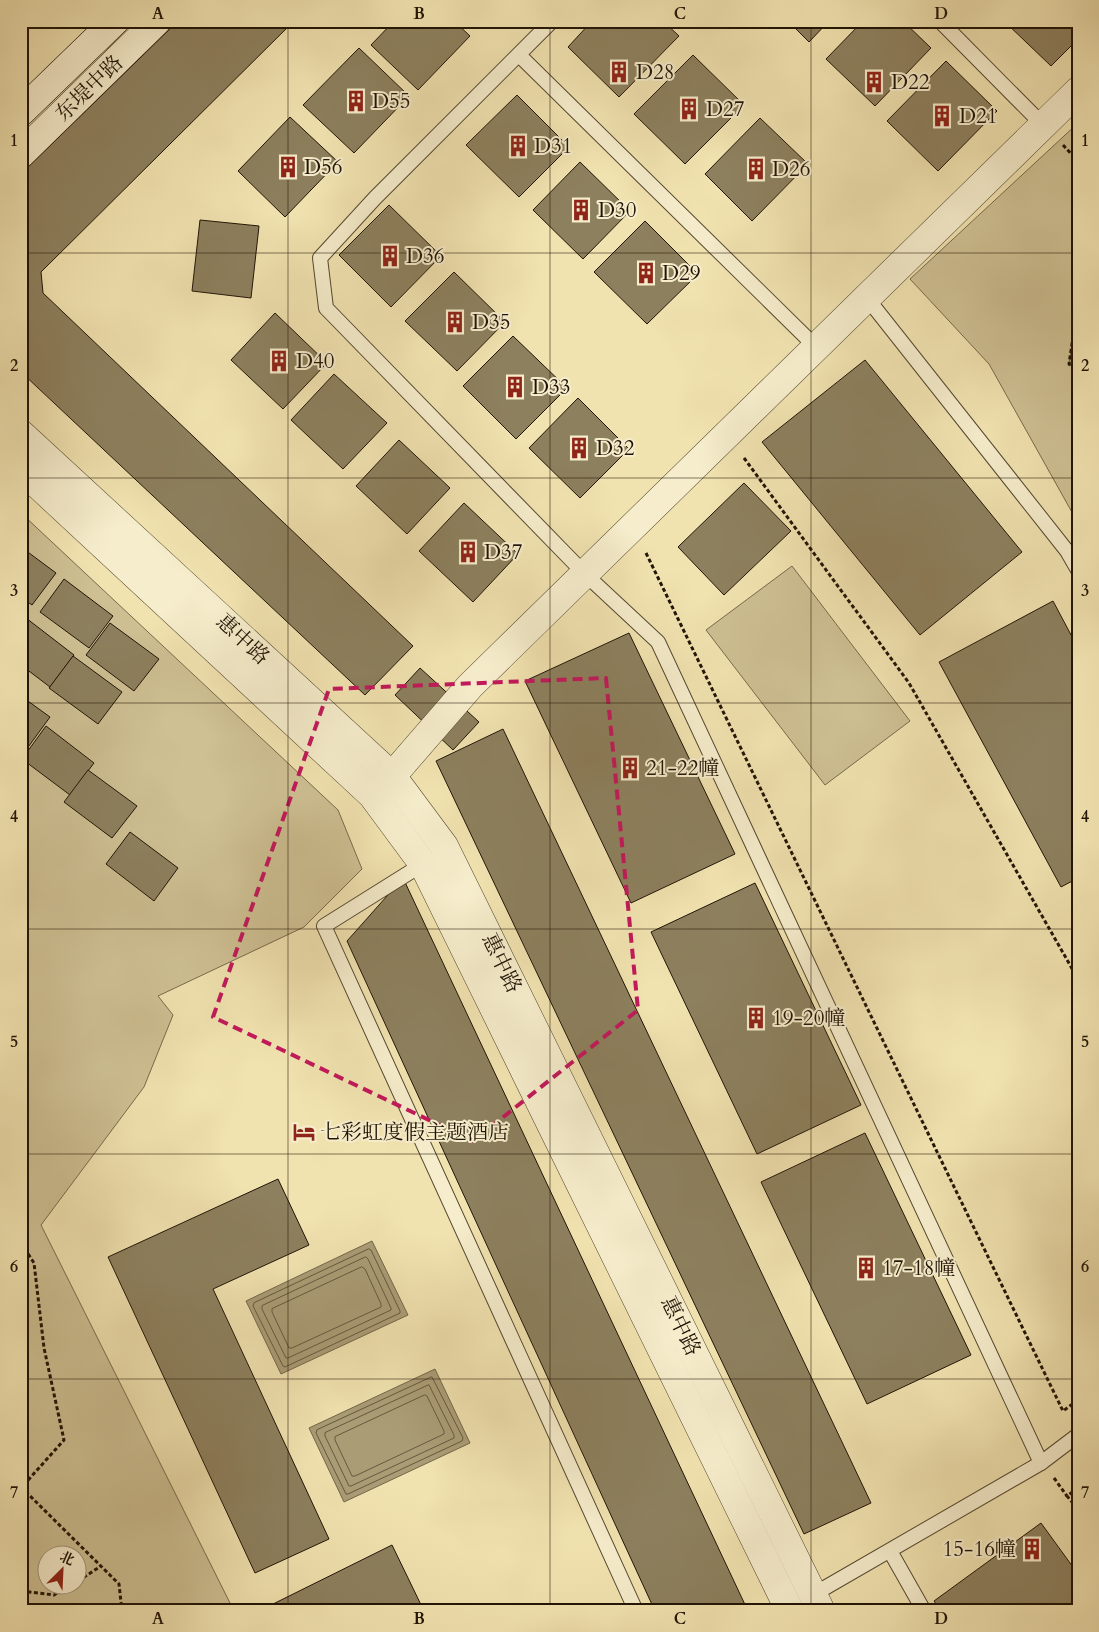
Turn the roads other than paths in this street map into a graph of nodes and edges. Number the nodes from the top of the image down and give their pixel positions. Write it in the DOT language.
graph roads {
  1 [pos="114,21"];
  2 [pos="157,21"];
  3 [pos="552,21"];
  4 [pos="940,21"];
  5 [pos="519,55"];
  6 [pos="1078,91"];
  7 [pos="21,112"];
  8 [pos="1043,125"];
  9 [pos="21,154"];
  10 [pos="867,298"];
  11 [pos="816,347"];
  12 [pos="21,434"];
  13 [pos="21,469"];
  14 [pos="1078,570"];
  15 [pos="585,574"];
  16 [pos="392,776"];
  17 [pos="372,795"];
  18 [pos="423,864"];
  19 [pos="1078,1435"];
  20 [pos="1042,1463"];
  21 [pos="890,1551"];
  22 [pos="817,1602"];
  23 [pos="790,1609"];
  24 [pos="636,1611"];
  25 [pos="924,1611"];
  1 -- 7 [label="street, 东堤中路"];
  2 -- 9 [label="street, 东堤中路"];
  3 -- 5 [label="lane"];
  4 -- 8 [label="lane"];
  5 -- 11 [label="lane"];
  5 -- 15 [label="lane"];
  6 -- 8 [label="street"];
  8 -- 10 [label="street"];
  10 -- 11 [label="street"];
  10 -- 14 [label="lane"];
  11 -- 15 [label="street"];
  12 -- 16 [label="street, 惠中路"];
  13 -- 17 [label="street, 惠中路"];
  15 -- 16 [label="street"];
  15 -- 20 [label="lane"];
  16 -- 17 [label="street"];
  16 -- 22 [label="street, 惠中路"];
  17 -- 18 [label="street, 惠中路"];
  18 -- 23 [label="street, 惠中路"];
  18 -- 24 [label="lane"];
  19 -- 20 [label="lane"];
  20 -- 21 [label="lane"];
  21 -- 22 [label="lane"];
  21 -- 25 [label="lane"];
  22 -- 23 [label="lane"];
}
